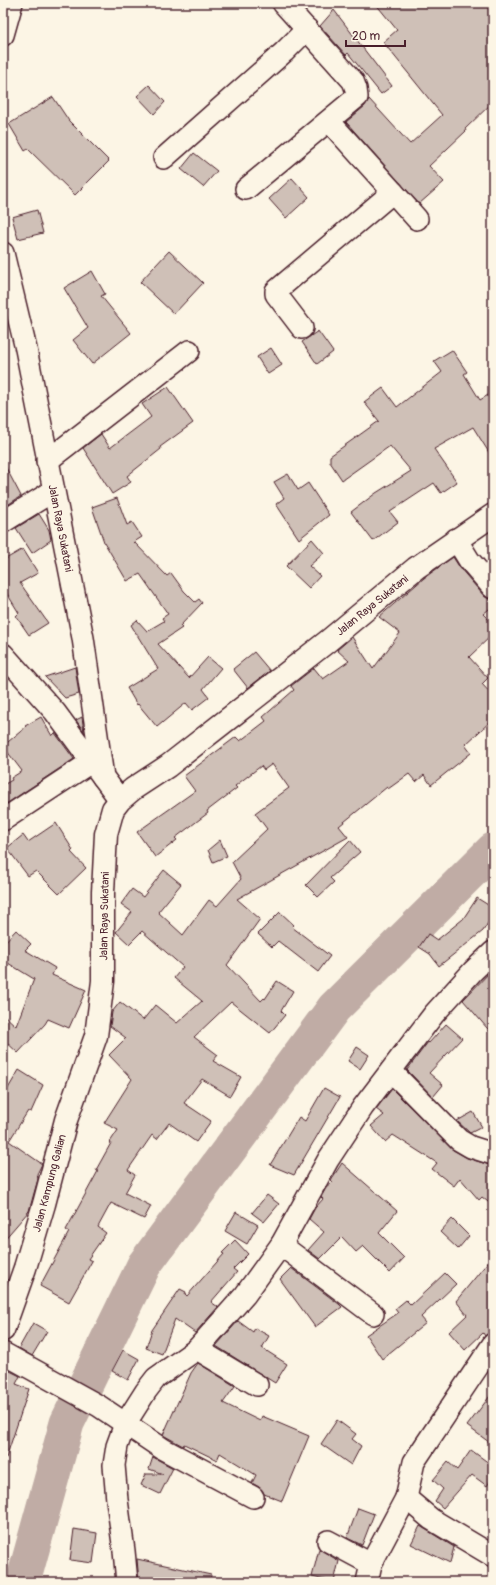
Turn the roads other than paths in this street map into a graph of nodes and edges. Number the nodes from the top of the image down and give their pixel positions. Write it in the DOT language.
graph roads {
  1 [pos="12,3"];
  2 [pos="283,3"];
  3 [pos="306,29"];
  4 [pos="3,35"];
  5 [pos="329,121"];
  6 [pos="164,158"];
  7 [pos="246,189"];
  8 [pos="393,192"];
  9 [pos="417,219"];
  10 [pos="3,253"];
  11 [pos="302,328"];
  12 [pos="189,351"];
  13 [pos="48,461"];
  14 [pos="53,491"];
  15 [pos="493,515"];
  16 [pos="3,522"];
  17 [pos="456,539"];
  18 [pos="493,588"];
  19 [pos="3,654"];
  20 [pos="97,770"];
  21 [pos="120,800"];
  22 [pos="3,820"];
  23 [pos="493,952"];
  24 [pos="96,1036"];
  25 [pos="391,1071"];
  26 [pos="493,1154"];
  27 [pos="281,1245"];
  28 [pos="8,1297"];
  29 [pos="373,1314"];
  30 [pos="3,1330"];
  31 [pos="493,1344"];
  32 [pos="197,1349"];
  33 [pos="3,1353"];
  34 [pos="257,1385"];
  35 [pos="125,1424"];
  36 [pos="252,1497"];
  37 [pos="406,1498"];
  38 [pos="328,1541"];
  39 [pos="493,1556"];
  40 [pos="369,1573"];
  41 [pos="127,1582"];
  1 -- 4 [label="street"];
  2 -- 3 [label="street"];
  3 -- 5 [label="street"];
  3 -- 6 [label="street"];
  5 -- 7 [label="street"];
  5 -- 8 [label="street"];
  8 -- 9 [label="street"];
  8 -- 11 [label="street"];
  10 -- 13 [label="street, Jalan Raya Sukatani"];
  12 -- 13 [label="street"];
  13 -- 14 [label="street, Jalan Raya Sukatani"];
  14 -- 16 [label="street"];
  14 -- 20 [label="street, Jalan Raya Sukatani"];
  15 -- 17 [label="main road, Jalan Raya Sukatani"];
  17 -- 18 [label="street"];
  17 -- 21 [label="main road, Jalan Raya Sukatani"];
  19 -- 20 [label="street"];
  20 -- 21 [label="street, Jalan Raya Sukatani"];
  20 -- 22 [label="street"];
  21 -- 24 [label="main road, Jalan Raya Sukatani"];
  23 -- 25 [label="street"];
  24 -- 28 [label="main road, Jalan Kampung Galian"];
  25 -- 26 [label="street"];
  25 -- 27 [label="street"];
  27 -- 29 [label="street"];
  27 -- 32 [label="street"];
  28 -- 30 [label="main road, Jalan Kampung Galian"];
  31 -- 37 [label="street"];
  32 -- 34 [label="street"];
  32 -- 35 [label="street"];
  33 -- 35 [label="street"];
  35 -- 36 [label="street"];
  35 -- 41 [label="street"];
  37 -- 39 [label="street"];
  37 -- 40 [label="street"];
  38 -- 40 [label="street"];
}
